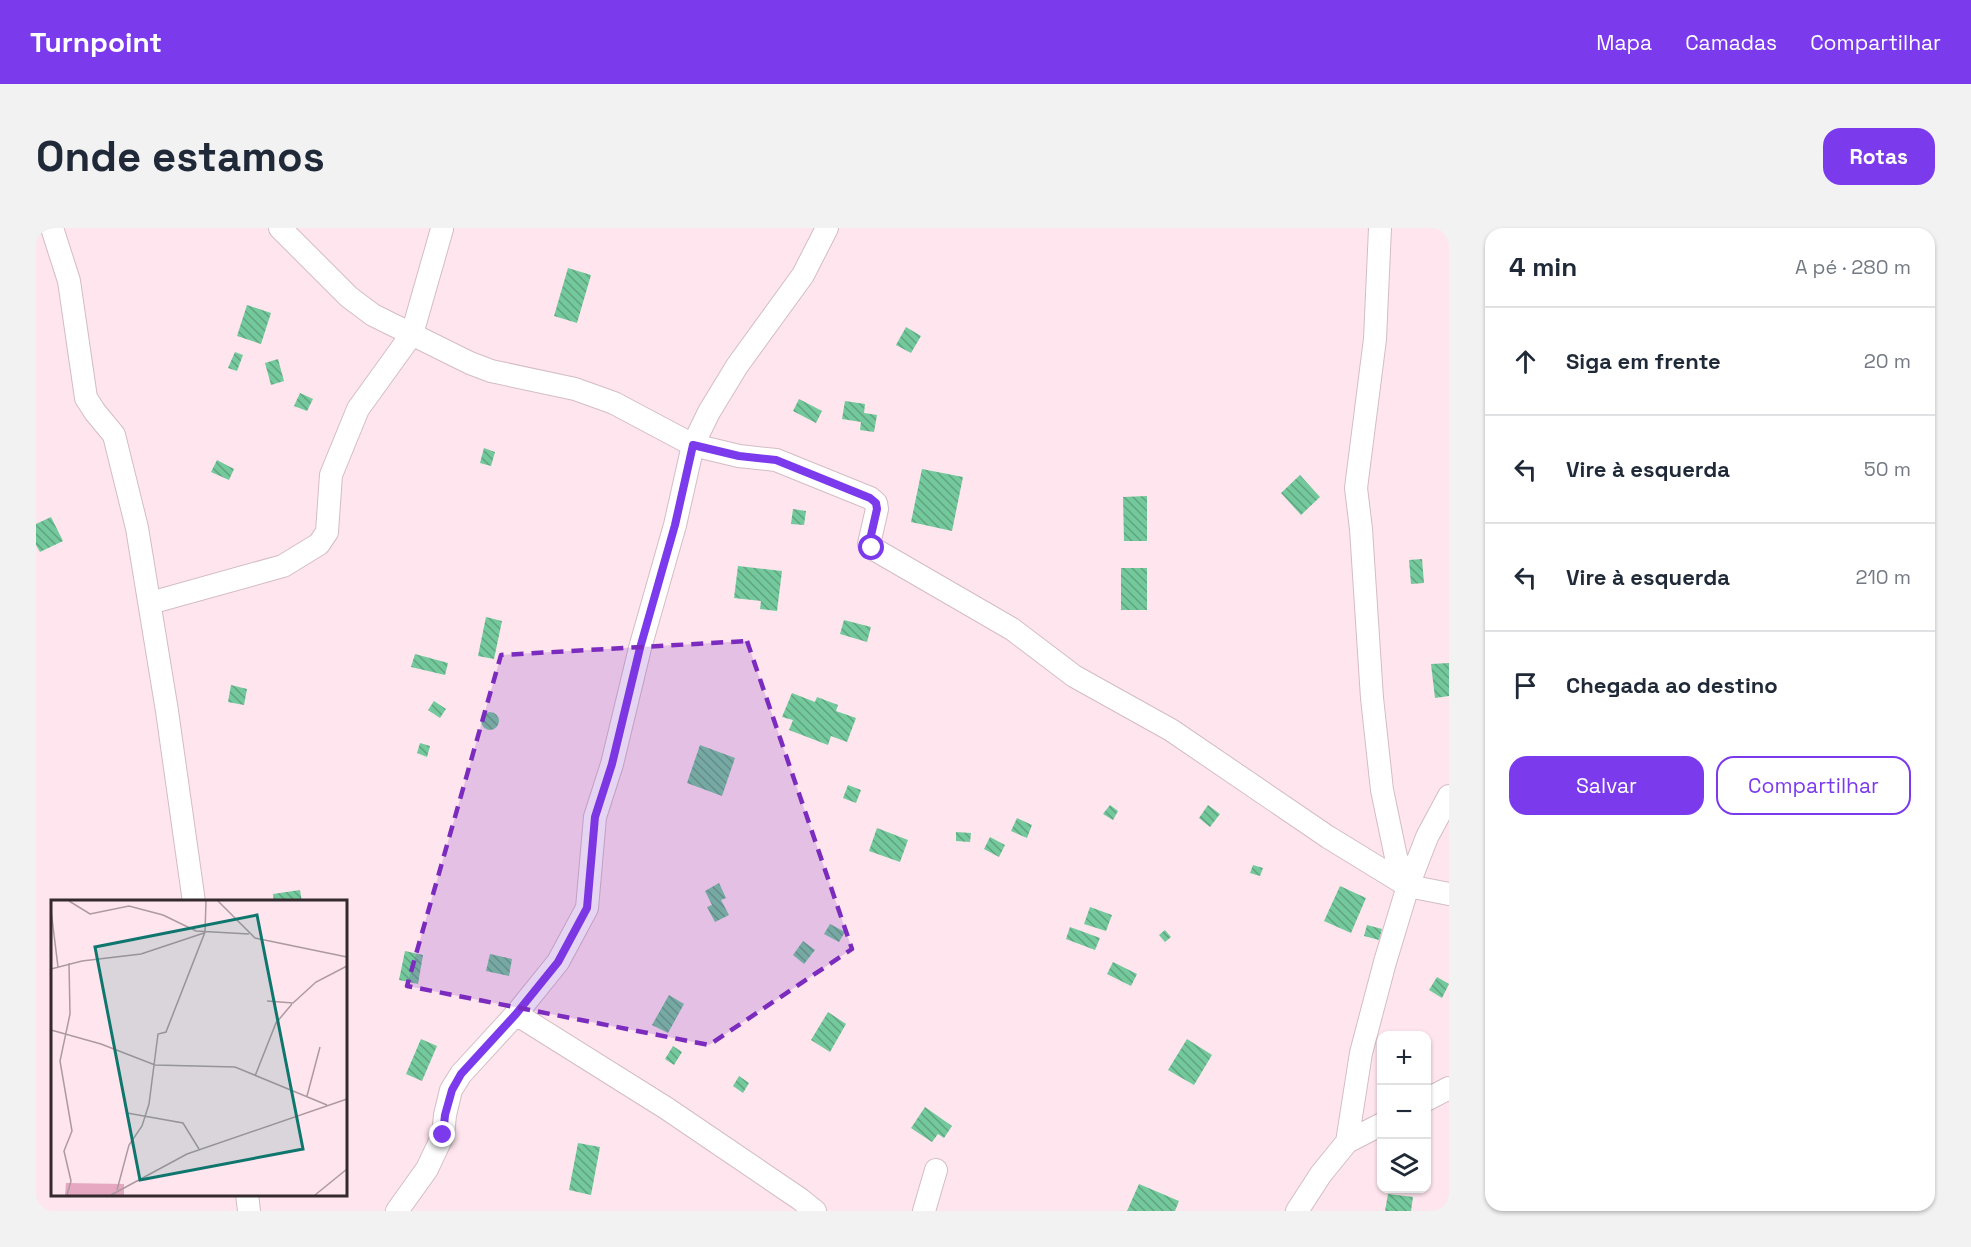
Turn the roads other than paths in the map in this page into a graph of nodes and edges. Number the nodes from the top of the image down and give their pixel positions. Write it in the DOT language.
graph roads {
  1 [pos="52,228"];
  2 [pos="280,228"];
  3 [pos="827,228"];
  4 [pos="1380,228"];
  5 [pos="442,229"];
  6 [pos="412,334"];
  7 [pos="693,445"];
  8 [pos="150,603"];
  9 [pos="1449,796"];
  10 [pos="1408,886"];
  11 [pos="1449,894"];
  12 [pos="194,900"];
  13 [pos="516,1014"];
  14 [pos="1449,1088"];
  15 [pos="1431,1097"];
  16 [pos="1377,1127"];
  17 [pos="1347,1142"];
  18 [pos="936,1170"];
  19 [pos="246,1196"];
  20 [pos="249,1211"];
  21 [pos="397,1211"];
  22 [pos="815,1211"];
  23 [pos="924,1211"];
  24 [pos="1297,1211"];
  1 -- 8 [label="street"];
  2 -- 6 [label="street"];
  3 -- 7 [label="street"];
  4 -- 10 [label="street"];
  5 -- 6 [label="street"];
  6 -- 7 [label="street"];
  6 -- 8 [label="street"];
  7 -- 10 [label="street"];
  7 -- 13 [label="street"];
  8 -- 12 [label="street"];
  9 -- 10 [label="street"];
  10 -- 11 [label="street"];
  10 -- 17 [label="street"];
  13 -- 21 [label="street"];
  13 -- 22 [label="street"];
  14 -- 15 [label="street"];
  16 -- 17 [label="street"];
  17 -- 24 [label="street"];
  18 -- 23 [label="street"];
  19 -- 20 [label="street"];
}
